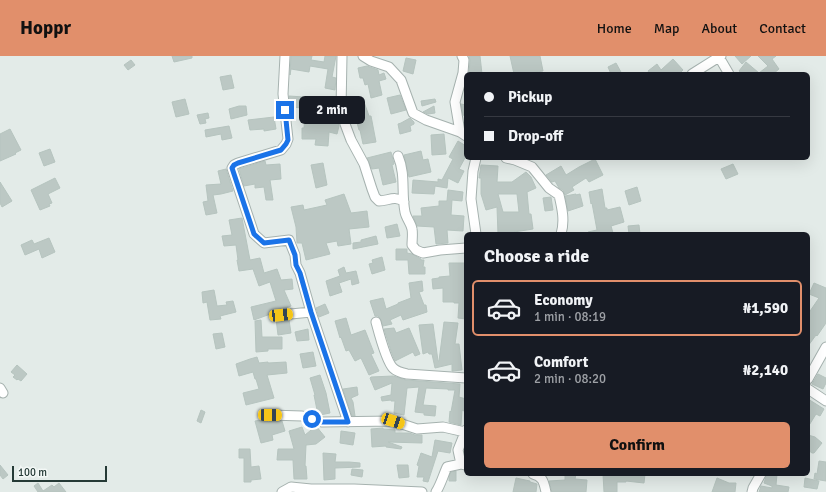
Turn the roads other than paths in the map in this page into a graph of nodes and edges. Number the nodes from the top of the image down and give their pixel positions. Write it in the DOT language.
graph roads {
  1 [pos="285,56"];
  2 [pos="342,56"];
  3 [pos="363,56"];
  4 [pos="462,56"];
  5 [pos="720,56"];
  6 [pos="695,72"];
  7 [pos="729,72"];
  8 [pos="463,134"];
  9 [pos="398,156"];
  10 [pos="476,160"];
  11 [pos="515,160"];
  12 [pos="404,202"];
  13 [pos="476,232"];
  14 [pos="562,232"];
  15 [pos="464,248"];
  16 [pos="311,312"];
  17 [pos="281,315"];
  18 [pos="376,322"];
  19 [pos="826,347"];
  20 [pos="810,375"];
  21 [pos="464,378"];
  22 [pos="810,391"];
  23 [pos="826,401"];
  24 [pos="270,415"];
  25 [pos="348,422"];
  26 [pos="464,431"];
  27 [pos="464,436"];
  28 [pos="463,464"];
  29 [pos="538,476"];
  30 [pos="760,476"];
  31 [pos="282,492"];
  32 [pos="422,492"];
  33 [pos="436,492"];
  34 [pos="546,492"];
  35 [pos="752,492"];
  1 -- 16 [label="street"];
  2 -- 12 [label="street"];
  3 -- 8 [label="street"];
  4 -- 8 [label="street"];
  5 -- 6 [label="street"];
  5 -- 7 [label="street"];
  9 -- 12 [label="street"];
  10 -- 13 [label="street"];
  11 -- 14 [label="street"];
  12 -- 15 [label="street"];
  16 -- 17 [label="street"];
  16 -- 25 [label="street"];
  18 -- 21 [label="street"];
  19 -- 20 [label="street"];
  22 -- 23 [label="street"];
  24 -- 25 [label="street"];
  25 -- 26 [label="street"];
  27 -- 28 [label="street"];
  28 -- 33 [label="street"];
  29 -- 34 [label="street"];
  30 -- 35 [label="street"];
  31 -- 32 [label="street"];
}
